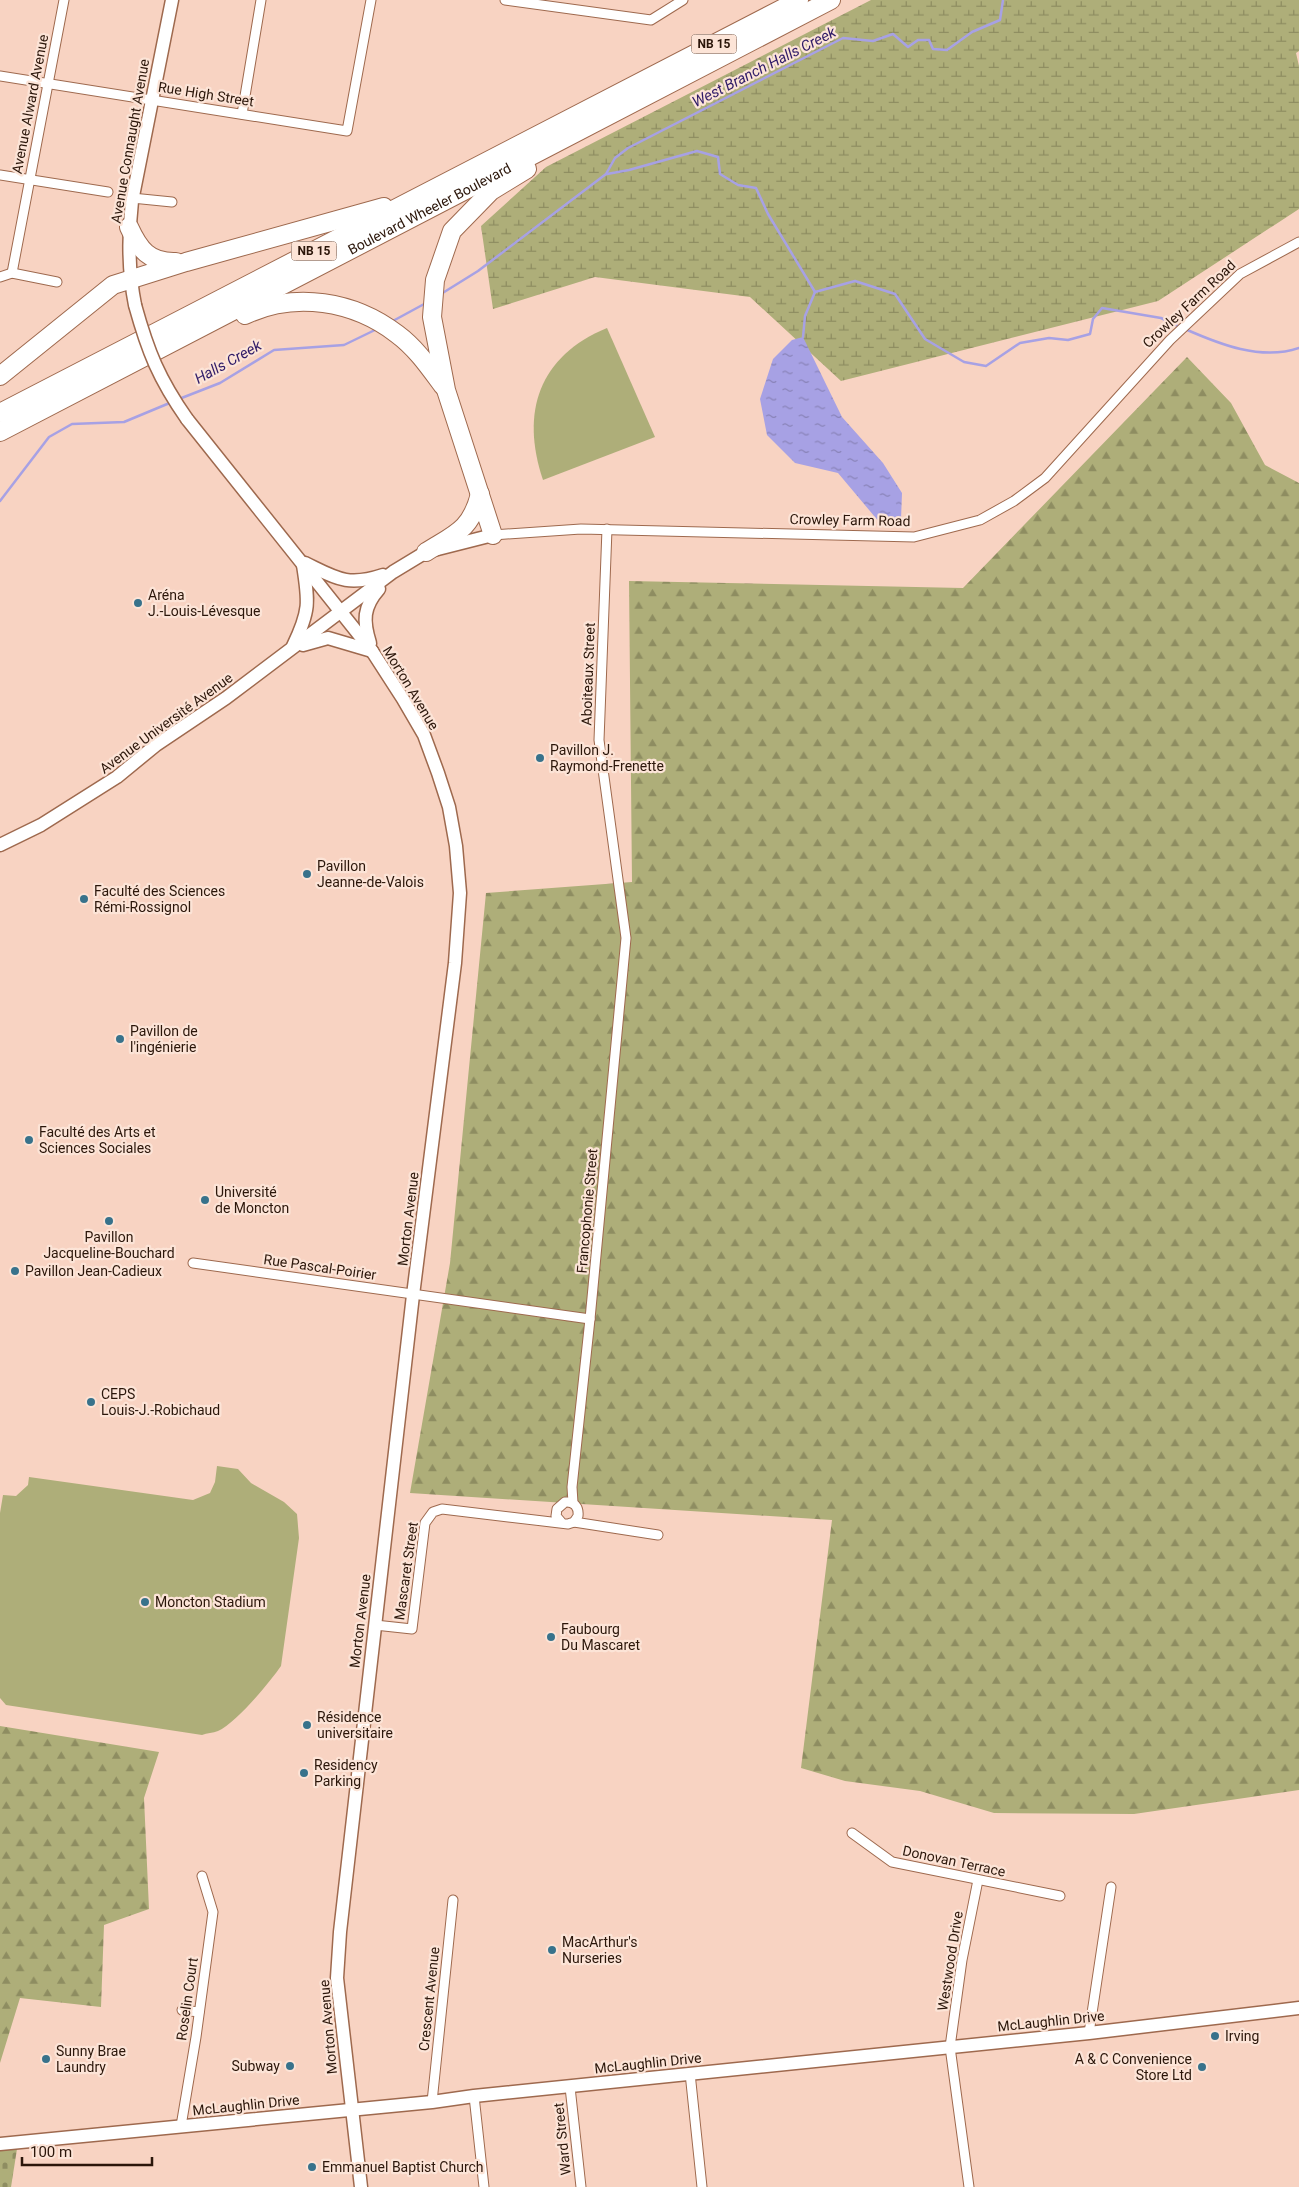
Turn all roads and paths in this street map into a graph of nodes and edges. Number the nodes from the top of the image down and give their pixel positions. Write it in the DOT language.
graph roads {
  1 [pos="64,0"];
  2 [pos="172,0"];
  3 [pos="261,0"];
  4 [pos="371,0"];
  5 [pos="505,0"];
  6 [pos="683,0"];
  7 [pos="799,0"];
  8 [pos="831,0"];
  9 [pos="0,76"];
  10 [pos="47,84"];
  11 [pos="662,87"];
  12 [pos="629,88"];
  13 [pos="152,99"];
  14 [pos="242,114"];
  15 [pos="0,175"];
  16 [pos="29,180"];
  17 [pos="108,192"];
  18 [pos="132,198"];
  19 [pos="172,202"];
  20 [pos="129,227"];
  21 [pos="1299,242"];
  22 [pos="186,262"];
  23 [pos="12,273"];
  24 [pos="0,277"];
  25 [pos="130,280"];
  26 [pos="57,282"];
  27 [pos="146,346"];
  28 [pos="0,376"];
  29 [pos="446,390"];
  30 [pos="60,400"];
  31 [pos="0,413"];
  32 [pos="0,432"];
  33 [pos="480,494"];
  34 [pos="607,529"];
  35 [pos="493,535"];
  36 [pos="426,552"];
  37 [pos="302,562"];
  38 [pos="393,572"];
  39 [pos="340,611"];
  40 [pos="291,649"];
  41 [pos="372,651"];
  42 [pos="0,845"];
  43 [pos="626,938"];
  44 [pos="193,1263"];
  45 [pos="413,1295"];
  46 [pos="590,1318"];
  47 [pos="569,1502"];
  48 [pos="579,1513"];
  49 [pos="556,1520"];
  50 [pos="574,1522"];
  51 [pos="586,1523"];
  52 [pos="658,1535"];
  53 [pos="375,1625"];
  54 [pos="852,1833"];
  55 [pos="202,1876"];
  56 [pos="978,1880"];
  57 [pos="1111,1888"];
  58 [pos="1060,1896"];
  59 [pos="454,1900"];
  60 [pos="1299,2008"];
  61 [pos="182,2010"];
  62 [pos="199,2012"];
  63 [pos="1089,2033"];
  64 [pos="950,2047"];
  65 [pos="690,2073"];
  66 [pos="570,2087"];
  67 [pos="474,2096"];
  68 [pos="432,2102"];
  69 [pos="350,2110"];
  70 [pos="181,2126"];
  71 [pos="0,2144"];
  72 [pos="361,2187"];
  73 [pos="484,2187"];
  74 [pos="581,2187"];
  75 [pos="702,2187"];
  76 [pos="969,2187"];
  1 -- 10 [label="street, Avenue Alward Avenue"];
  2 -- 13 [label="street, Avenue Connaught Avenue"];
  3 -- 14 [label="street"];
  4 -- 14 [label="street, Rue High Street"];
  5 -- 6 [label="street"];
  7 -- 12 [label="highway, Boulevard Wheeler Boulevard / NB 15"];
  8 -- 11 [label="highway, Boulevard Wheeler Boulevard / NB 15"];
  9 -- 10 [label="street, Rue High Street"];
  10 -- 13 [label="street, Rue High Street"];
  10 -- 16 [label="street, Avenue Alward Avenue"];
  11 -- 29 [label="highway"];
  11 -- 30 [label="highway, Boulevard Wheeler Boulevard / NB 15"];
  12 -- 22 [label="highway"];
  12 -- 31 [label="highway, Boulevard Wheeler Boulevard / NB 15"];
  13 -- 14 [label="street, Rue High Street"];
  13 -- 18 [label="street, Avenue Connaught Avenue"];
  15 -- 16 [label="street"];
  16 -- 17 [label="street"];
  16 -- 23 [label="street, Avenue Alward Avenue"];
  18 -- 19 [label="street"];
  18 -- 20 [label="street, Avenue Connaught Avenue"];
  20 -- 22 [label="highway"];
  20 -- 25 [label="street, Avenue Connaught Avenue"];
  21 -- 34 [label="street, Crowley Farm Road"];
  22 -- 25 [label="highway"];
  23 -- 24 [label="street"];
  23 -- 26 [label="street"];
  25 -- 27 [label="street, Avenue Connaught Avenue, bridge"];
  25 -- 28 [label="highway"];
  27 -- 37 [label="street, Morton Avenue, bridge"];
  29 -- 30 [label="highway"];
  29 -- 33 [label="highway"];
  30 -- 32 [label="highway, Boulevard Wheeler Boulevard / NB 15"];
  33 -- 35 [label="highway"];
  33 -- 36 [label="highway"];
  34 -- 35 [label="street, Crowley Farm Road"];
  34 -- 43 [label="street, Aboiteaux Street"];
  35 -- 36 [label="street, Crowley Farm Road"];
  36 -- 38 [label="street, Crowley Farm Road"];
  37 -- 38 [label="street"];
  37 -- 39 [label="street, Morton Avenue"];
  37 -- 40 [label="street"];
  38 -- 39 [label="street, Crowley Farm Road"];
  38 -- 41 [label="street"];
  39 -- 40 [label="street, Avenue Université Avenue"];
  39 -- 41 [label="street, Morton Avenue"];
  40 -- 41 [label="street"];
  40 -- 42 [label="street, Avenue Université Avenue"];
  41 -- 45 [label="street, Morton Avenue"];
  43 -- 46 [label="street, Francophonie Street"];
  44 -- 45 [label="street, Rue Pascal-Poirier"];
  45 -- 46 [label="street, Rue Pascal-Poirier"];
  45 -- 53 [label="street, Morton Avenue"];
  46 -- 47 [label="street, Francophonie Street"];
  47 -- 48 [label="street"];
  47 -- 49 [label="street, Francophonie Street"];
  48 -- 50 [label="street"];
  48 -- 51 [label="street"];
  49 -- 50 [label="street"];
  49 -- 53 [label="street, Mascaret Street"];
  50 -- 51 [label="street"];
  51 -- 52 [label="street"];
  53 -- 69 [label="street, Morton Avenue"];
  54 -- 56 [label="street, Donovan Terrace"];
  55 -- 62 [label="street, Roselin Court"];
  56 -- 58 [label="street, Donovan Terrace"];
  56 -- 64 [label="street, Westwood Drive"];
  57 -- 63 [label="street"];
  59 -- 68 [label="street, Crescent Avenue"];
  60 -- 63 [label="street, McLaughlin Drive"];
  61 -- 62 [label="street"];
  62 -- 70 [label="street, Roselin Court"];
  63 -- 64 [label="street, McLaughlin Drive"];
  64 -- 65 [label="street, McLaughlin Drive"];
  64 -- 76 [label="street, Westwood Drive"];
  65 -- 66 [label="street, McLaughlin Drive"];
  65 -- 75 [label="street"];
  66 -- 67 [label="street, McLaughlin Drive"];
  66 -- 74 [label="street, Ward Street"];
  67 -- 68 [label="street, McLaughlin Drive"];
  67 -- 73 [label="street"];
  68 -- 69 [label="street, McLaughlin Drive"];
  69 -- 70 [label="street, McLaughlin Drive"];
  69 -- 72 [label="street, Morton Avenue"];
  70 -- 71 [label="street, McLaughlin Drive"];
}
